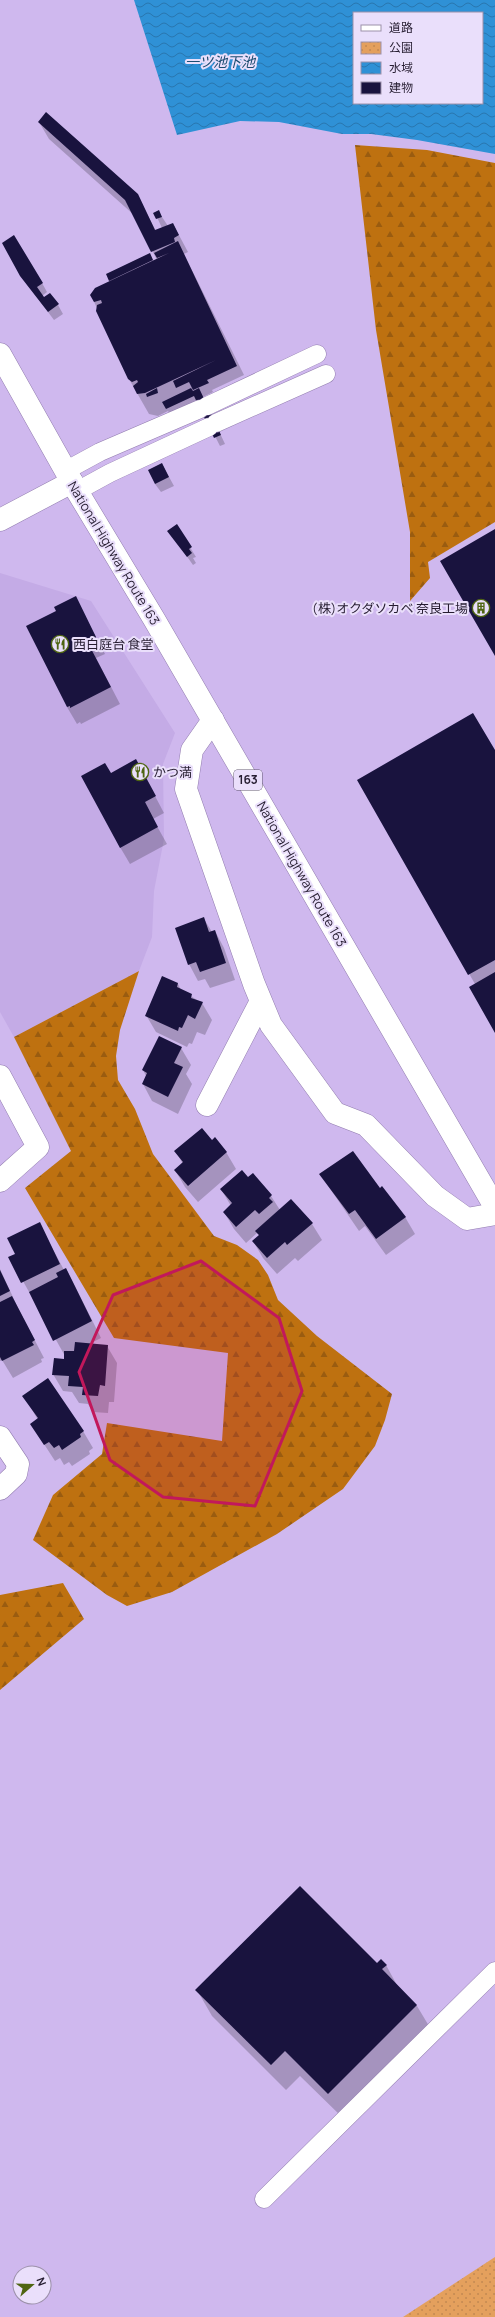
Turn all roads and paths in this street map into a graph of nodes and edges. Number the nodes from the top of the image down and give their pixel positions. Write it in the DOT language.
graph roads {
  1 [pos="0,354"];
  2 [pos="317,354"];
  3 [pos="326,374"];
  4 [pos="71,481"];
  5 [pos="0,520"];
  6 [pos="213,720"];
  7 [pos="261,1001"];
  8 [pos="0,1076"];
  9 [pos="207,1105"];
  10 [pos="0,1181"];
  11 [pos="495,1207"];
  12 [pos="495,1214"];
  13 [pos="0,1437"];
  14 [pos="0,1489"];
  15 [pos="495,1971"];
  16 [pos="264,2199"];
  1 -- 4 [label="main road, National Highway Route 163 / 163"];
  2 -- 4 [label="lane"];
  3 -- 4 [label="lane"];
  4 -- 5 [label="main road"];
  4 -- 6 [label="main road, National Highway Route 163 / 163"];
  6 -- 7 [label="main road"];
  6 -- 11 [label="main road, National Highway Route 163 / 163"];
  7 -- 9 [label="main road"];
  7 -- 12 [label="main road"];
  8 -- 10 [label="main road"];
  13 -- 14 [label="main road"];
  15 -- 16 [label="lane"];
}
